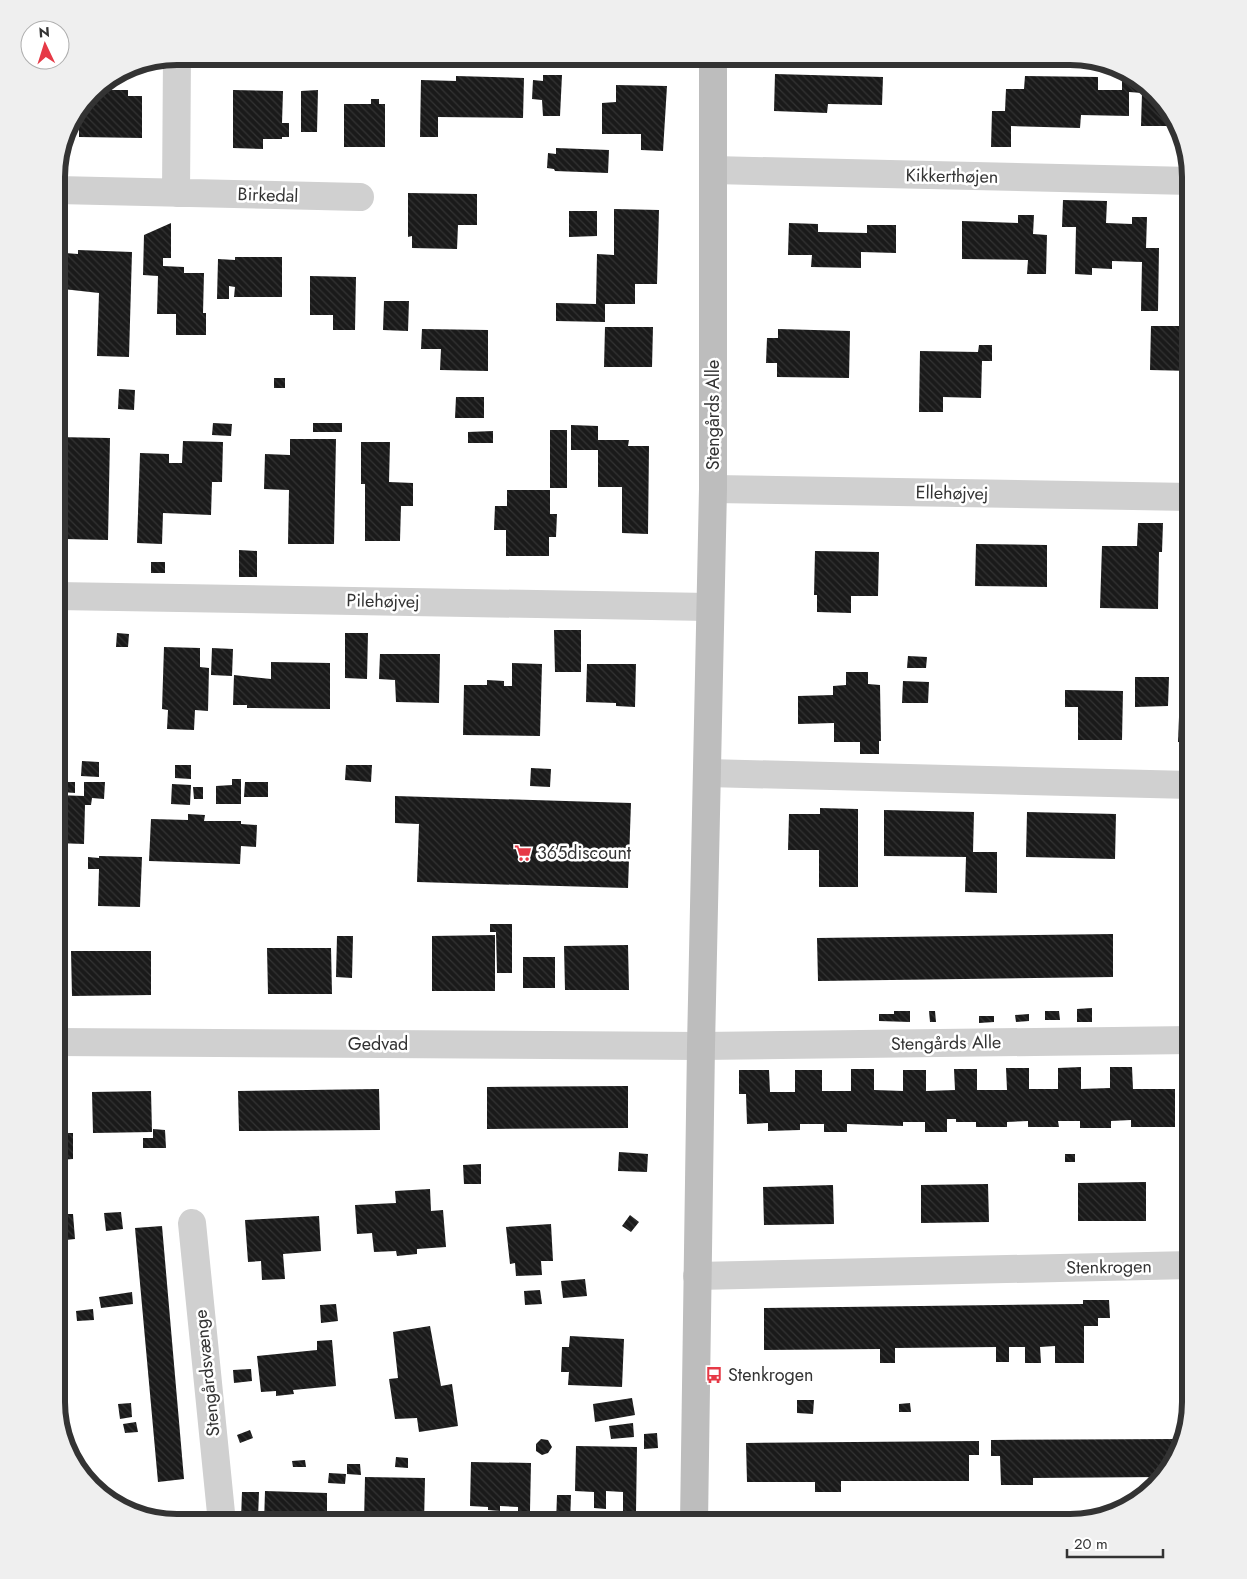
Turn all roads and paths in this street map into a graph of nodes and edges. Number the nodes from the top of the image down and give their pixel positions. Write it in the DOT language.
graph roads {
  1 [pos="177,65"];
  2 [pos="714,65"];
  3 [pos="712,170"];
  4 [pos="1182,181"];
  5 [pos="65,190"];
  6 [pos="176,193"];
  7 [pos="360,198"];
  8 [pos="713,489"];
  9 [pos="1182,497"];
  10 [pos="65,596"];
  11 [pos="709,607"];
  12 [pos="707,773"];
  13 [pos="1182,785"];
  14 [pos="1182,1040"];
  15 [pos="65,1042"];
  16 [pos="701,1046"];
  17 [pos="192,1223"];
  18 [pos="1182,1266"];
  19 [pos="698,1276"];
  20 [pos="221,1514"];
  21 [pos="694,1514"];
  1 -- 6 [label="street"];
  2 -- 3 [label="street, Stengårds Alle"];
  3 -- 4 [label="street, Kikkerthøjen"];
  3 -- 8 [label="street, Stengårds Alle"];
  5 -- 6 [label="street, Birkedal"];
  6 -- 7 [label="street, Birkedal"];
  8 -- 9 [label="street, Ellehøjvej"];
  8 -- 11 [label="street, Stengårds Alle"];
  10 -- 11 [label="street, Pilehøjvej"];
  11 -- 12 [label="street, Stengårds Alle"];
  12 -- 13 [label="street"];
  12 -- 16 [label="street, Stengårds Alle"];
  14 -- 16 [label="street, Stengårds Alle"];
  15 -- 16 [label="street, Gedvad"];
  16 -- 19 [label="street, Stengårds Alle"];
  17 -- 20 [label="street, Stengårdsvænge"];
  18 -- 19 [label="street, Stenkrogen"];
  19 -- 21 [label="street, Stengårds Alle"];
}
